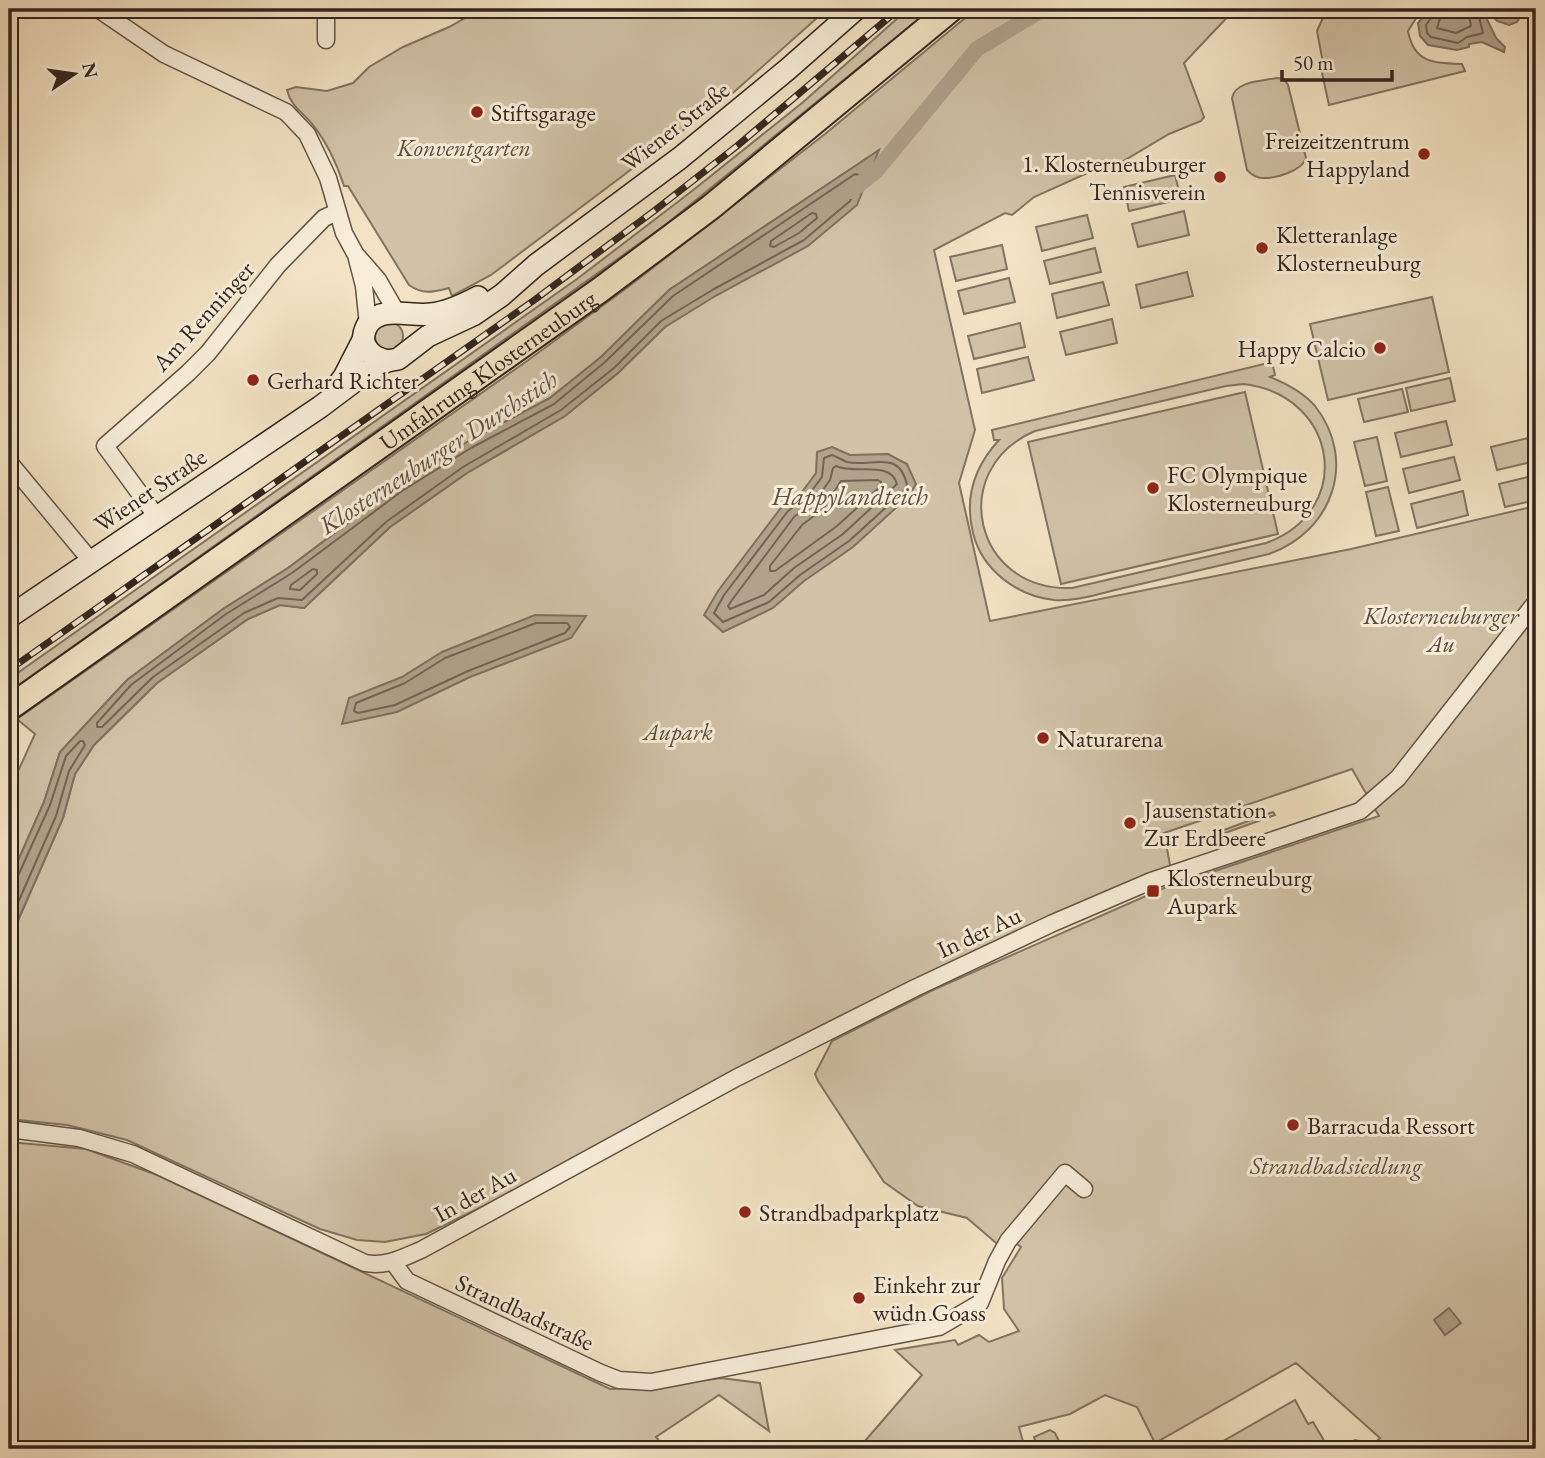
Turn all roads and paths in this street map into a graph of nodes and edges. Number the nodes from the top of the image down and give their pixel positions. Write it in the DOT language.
graph roads {
  1 [pos="98,9"];
  2 [pos="326,9"];
  3 [pos="856,9"];
  4 [pos="951,9"];
  5 [pos="326,40"];
  6 [pos="337,212"];
  7 [pos="356,255"];
  8 [pos="521,278"];
  9 [pos="399,314"];
  10 [pos="365,333"];
  11 [pos="407,351"];
  12 [pos="387,361"];
  13 [pos="320,407"];
  14 [pos="9,462"];
  15 [pos="157,517"];
  16 [pos="91,561"];
  17 [pos="1536,602"];
  18 [pos="9,617"];
  19 [pos="9,708"];
  20 [pos="9,1129"];
  21 [pos="1084,1189"];
  22 [pos="393,1262"];
  1 -- 6 [label="street"];
  2 -- 5 [label="street"];
  3 -- 8 [label="street, Wiener Straße"];
  4 -- 19 [label="main road, Umfahrung Klosterneuburg"];
  6 -- 7 [label="street"];
  6 -- 15 [label="street, Am Renninger"];
  7 -- 9 [label="street"];
  7 -- 10 [label="street"];
  8 -- 9 [label="street, Wiener Straße"];
  8 -- 11 [label="street, Wiener Straße"];
  9 -- 10 [label="street, Wiener Straße"];
  9 -- 11 [label="street"];
  10 -- 12 [label="street"];
  10 -- 13 [label="street, Wiener Straße"];
  11 -- 12 [label="street, Wiener Straße"];
  12 -- 13 [label="street, Wiener Straße"];
  13 -- 15 [label="street, Wiener Straße"];
  14 -- 16 [label="street"];
  15 -- 16 [label="street, Wiener Straße"];
  16 -- 18 [label="street, Wiener Straße"];
  17 -- 22 [label="street, In der Au"];
  20 -- 22 [label="street"];
  21 -- 22 [label="street, Strandbadstraße"];
}
